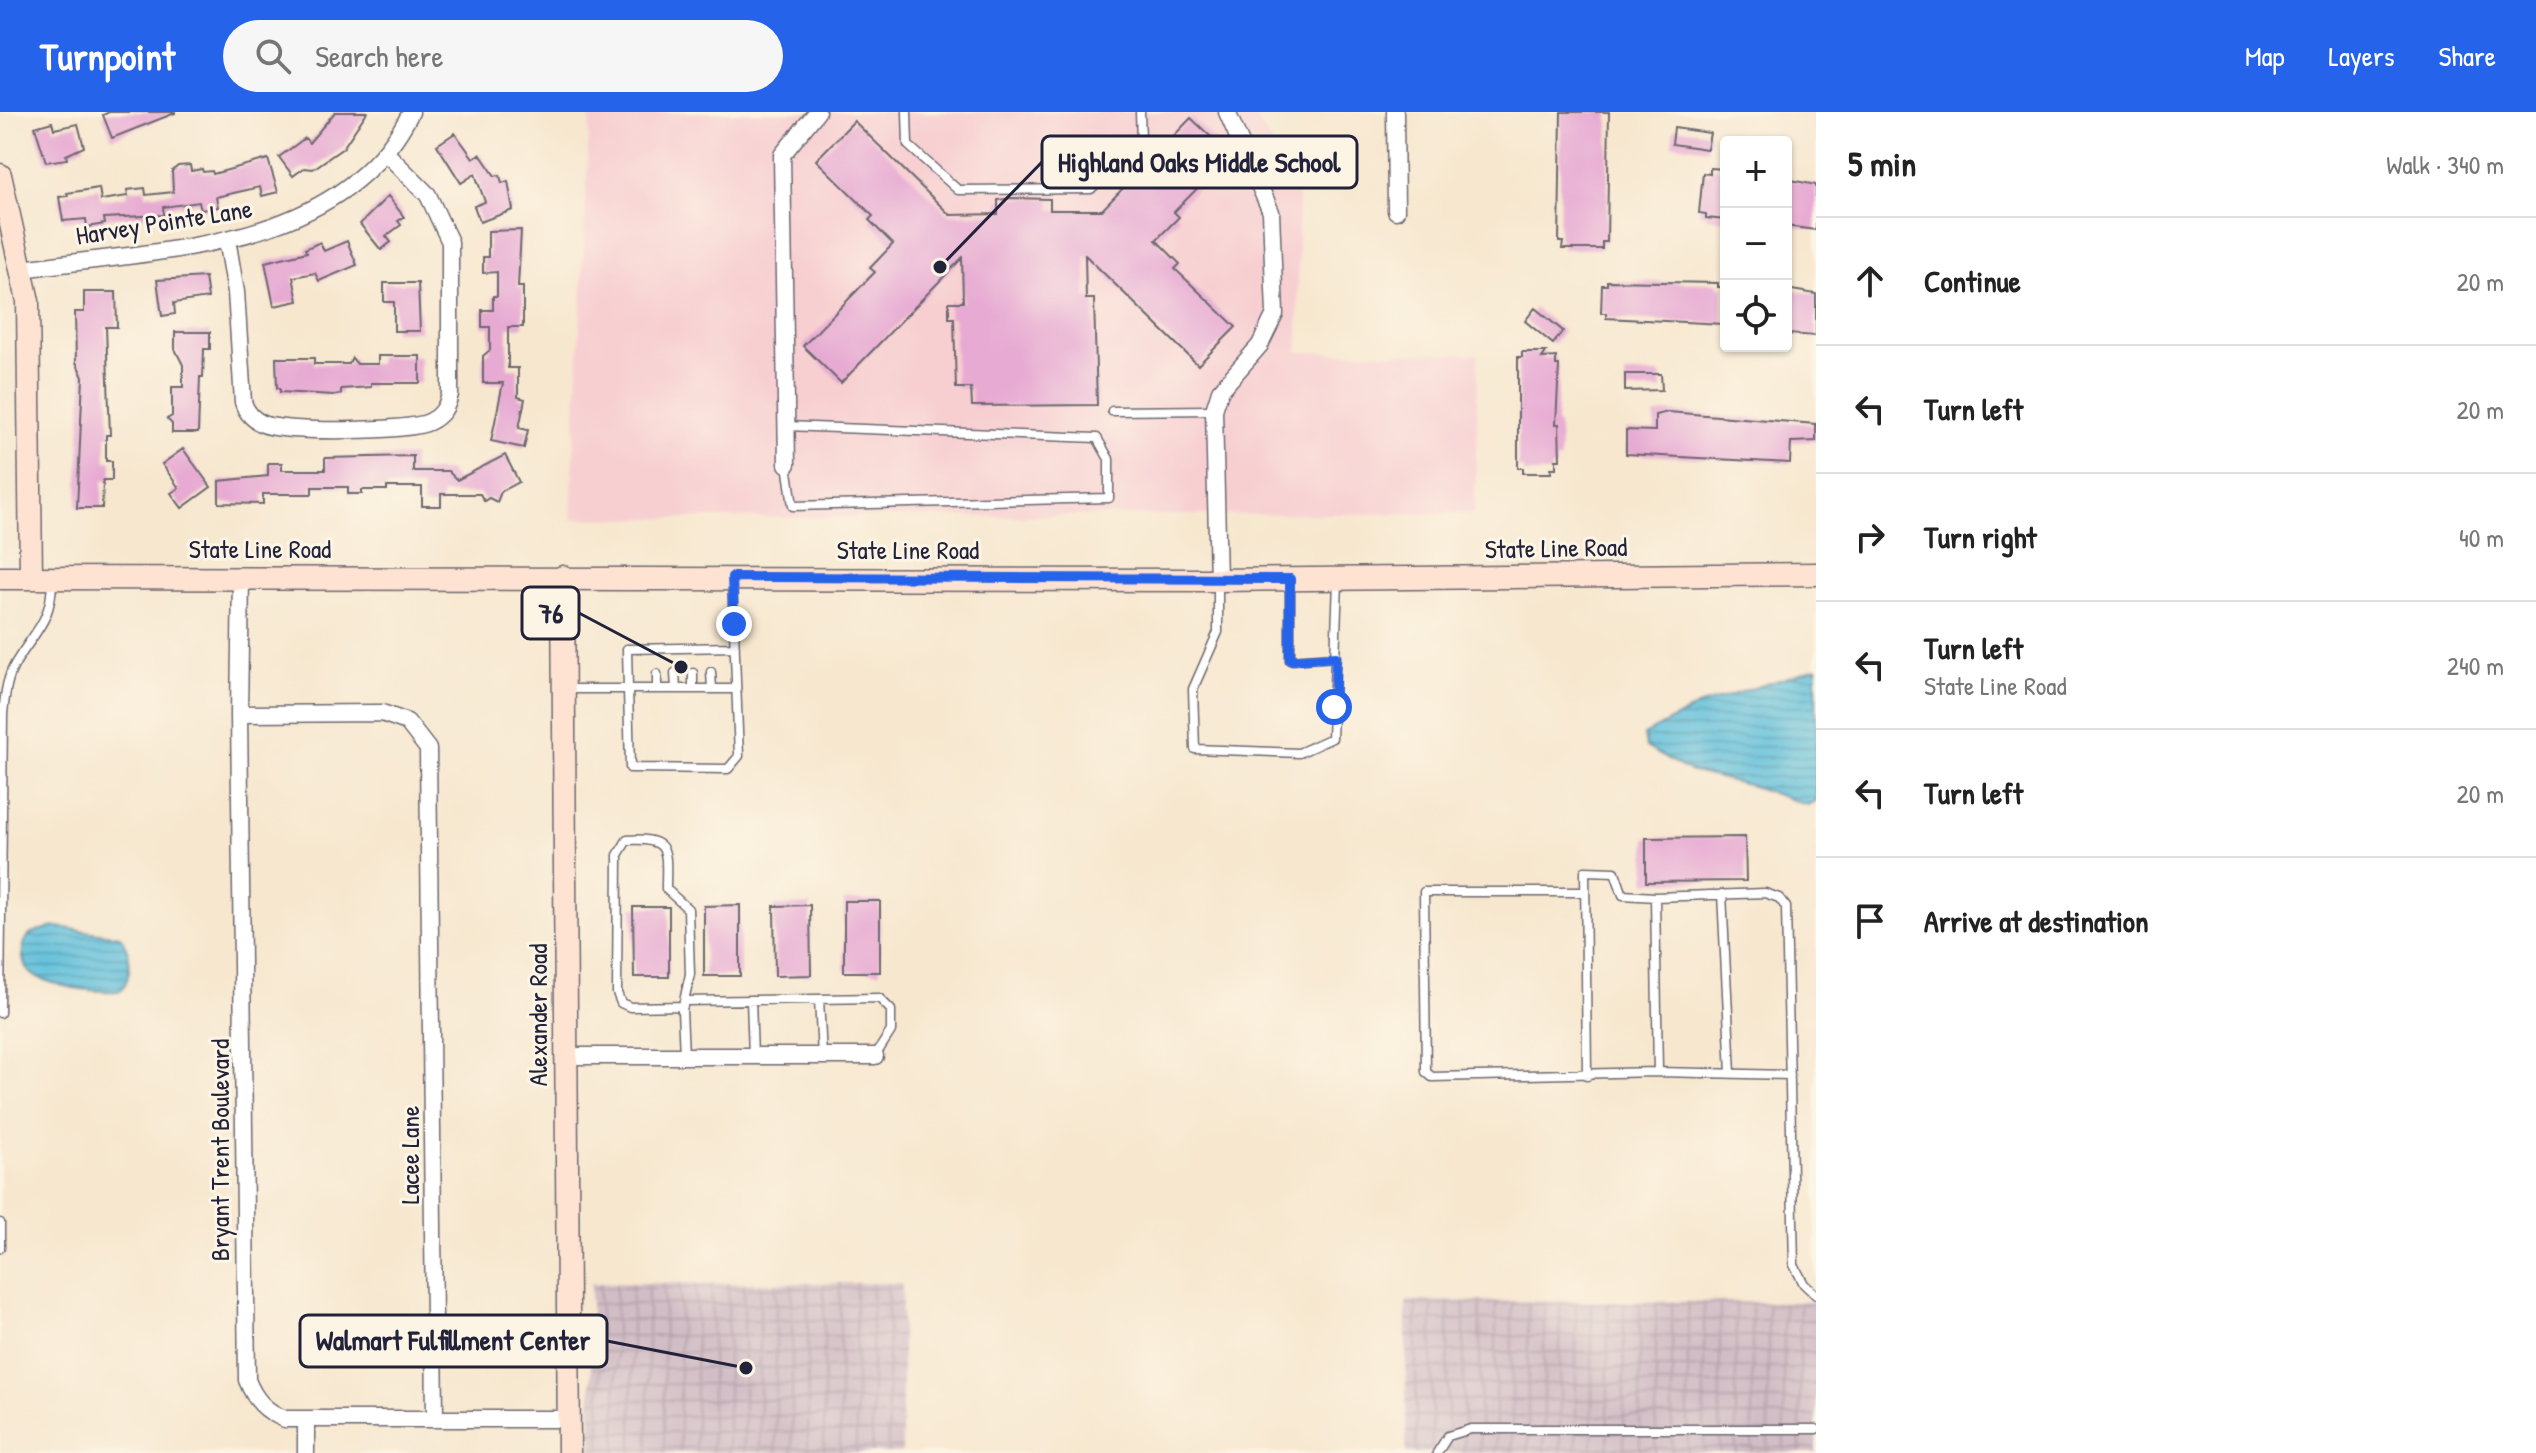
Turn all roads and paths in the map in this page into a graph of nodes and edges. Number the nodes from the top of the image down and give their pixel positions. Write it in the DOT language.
graph roads {
  1 [pos="411,112"];
  2 [pos="817,112"];
  3 [pos="907,112"];
  4 [pos="1140,112"];
  5 [pos="1227,112"];
  6 [pos="1395,112"];
  7 [pos="385,152"];
  8 [pos="0,175"];
  9 [pos="1396,211"];
  10 [pos="227,239"];
  11 [pos="23,269"];
  12 [pos="1214,410"];
  13 [pos="1112,411"];
  14 [pos="786,426"];
  15 [pos="787,464"];
  16 [pos="1816,574"];
  17 [pos="241,577"];
  18 [pos="563,577"];
  19 [pos="732,577"];
  20 [pos="0,578"];
  21 [pos="42,578"];
  22 [pos="1338,578"];
  23 [pos="1290,579"];
  24 [pos="1218,580"];
  25 [pos="735,647"];
  26 [pos="1336,657"];
  27 [pos="711,672"];
  28 [pos="675,673"];
  29 [pos="693,673"];
  30 [pos="657,674"];
  31 [pos="564,689"];
  32 [pos="628,689"];
  33 [pos="657,689"];
  34 [pos="676,689"];
  35 [pos="693,689"];
  36 [pos="712,689"];
  37 [pos="736,689"];
  38 [pos="239,714"];
  39 [pos="1584,892"];
  40 [pos="1722,894"];
  41 [pos="1655,897"];
  42 [pos="819,999"];
  43 [pos="751,1000"];
  44 [pos="683,1004"];
  45 [pos="0,1013"];
  46 [pos="566,1056"];
  47 [pos="684,1056"];
  48 [pos="753,1056"];
  49 [pos="822,1056"];
  50 [pos="875,1056"];
  51 [pos="1658,1072"];
  52 [pos="1731,1073"];
  53 [pos="1790,1075"];
  54 [pos="1587,1076"];
  55 [pos="0,1223"];
  56 [pos="0,1248"];
  57 [pos="1816,1295"];
  58 [pos="435,1418"];
  59 [pos="569,1419"];
  60 [pos="306,1420"];
  61 [pos="1816,1429"];
  62 [pos="306,1453"];
  63 [pos="569,1453"];
  64 [pos="1437,1453"];
  1 -- 7 [label="street, Harvey Pointe Lane"];
  2 -- 14 [label="street"];
  3 -- 4 [label="lane"];
  5 -- 12 [label="street"];
  6 -- 9 [label="street"];
  7 -- 10 [label="street, Harvey Pointe Lane"];
  7 -- 10 [label="street"];
  8 -- 11 [label="street"];
  10 -- 11 [label="street, Harvey Pointe Lane"];
  11 -- 21 [label="street"];
  12 -- 13 [label="lane"];
  12 -- 24 [label="street"];
  14 -- 15 [label="street"];
  14 -- 15 [label="lane"];
  16 -- 22 [label="street, State Line Road"];
  17 -- 18 [label="street, State Line Road"];
  17 -- 21 [label="street, State Line Road"];
  17 -- 38 [label="street, Bryant Trent Boulevard"];
  18 -- 19 [label="street, State Line Road"];
  18 -- 31 [label="street, Alexander Road"];
  19 -- 24 [label="street, State Line Road"];
  19 -- 25 [label="lane"];
  20 -- 21 [label="street, State Line Road"];
  21 -- 45 [label="lane"];
  22 -- 23 [label="street, State Line Road"];
  22 -- 26 [label="lane"];
  23 -- 24 [label="street, State Line Road"];
  23 -- 26 [label="lane"];
  24 -- 26 [label="lane"];
  25 -- 32 [label="lane"];
  25 -- 37 [label="lane"];
  27 -- 36 [label="lane"];
  28 -- 34 [label="lane"];
  29 -- 35 [label="lane"];
  30 -- 33 [label="lane"];
  31 -- 32 [label="lane"];
  31 -- 46 [label="street, Alexander Road"];
  32 -- 33 [label="lane"];
  32 -- 37 [label="lane"];
  33 -- 34 [label="lane"];
  34 -- 35 [label="lane"];
  35 -- 36 [label="lane"];
  36 -- 37 [label="lane"];
  38 -- 58 [label="street, Lacee Lane"];
  38 -- 60 [label="street, Bryant Trent Boulevard"];
  39 -- 41 [label="lane"];
  39 -- 54 [label="lane"];
  39 -- 54 [label="lane"];
  40 -- 41 [label="lane"];
  40 -- 52 [label="lane"];
  40 -- 53 [label="lane"];
  41 -- 51 [label="lane"];
  42 -- 43 [label="lane"];
  42 -- 49 [label="lane"];
  42 -- 50 [label="lane"];
  43 -- 44 [label="lane"];
  43 -- 48 [label="lane"];
  44 -- 44 [label="lane"];
  44 -- 47 [label="lane"];
  46 -- 47 [label="street"];
  46 -- 59 [label="street, Alexander Road"];
  47 -- 48 [label="street"];
  48 -- 49 [label="street"];
  49 -- 50 [label="street"];
  51 -- 52 [label="lane"];
  51 -- 54 [label="lane"];
  52 -- 53 [label="lane"];
  53 -- 57 [label="lane"];
  55 -- 56 [label="lane"];
  58 -- 59 [label="street, Bryant Trent Boulevard"];
  58 -- 60 [label="street, Bryant Trent Boulevard"];
  59 -- 63 [label="street, Alexander Road"];
  60 -- 62 [label="street"];
  61 -- 64 [label="lane"];
}
